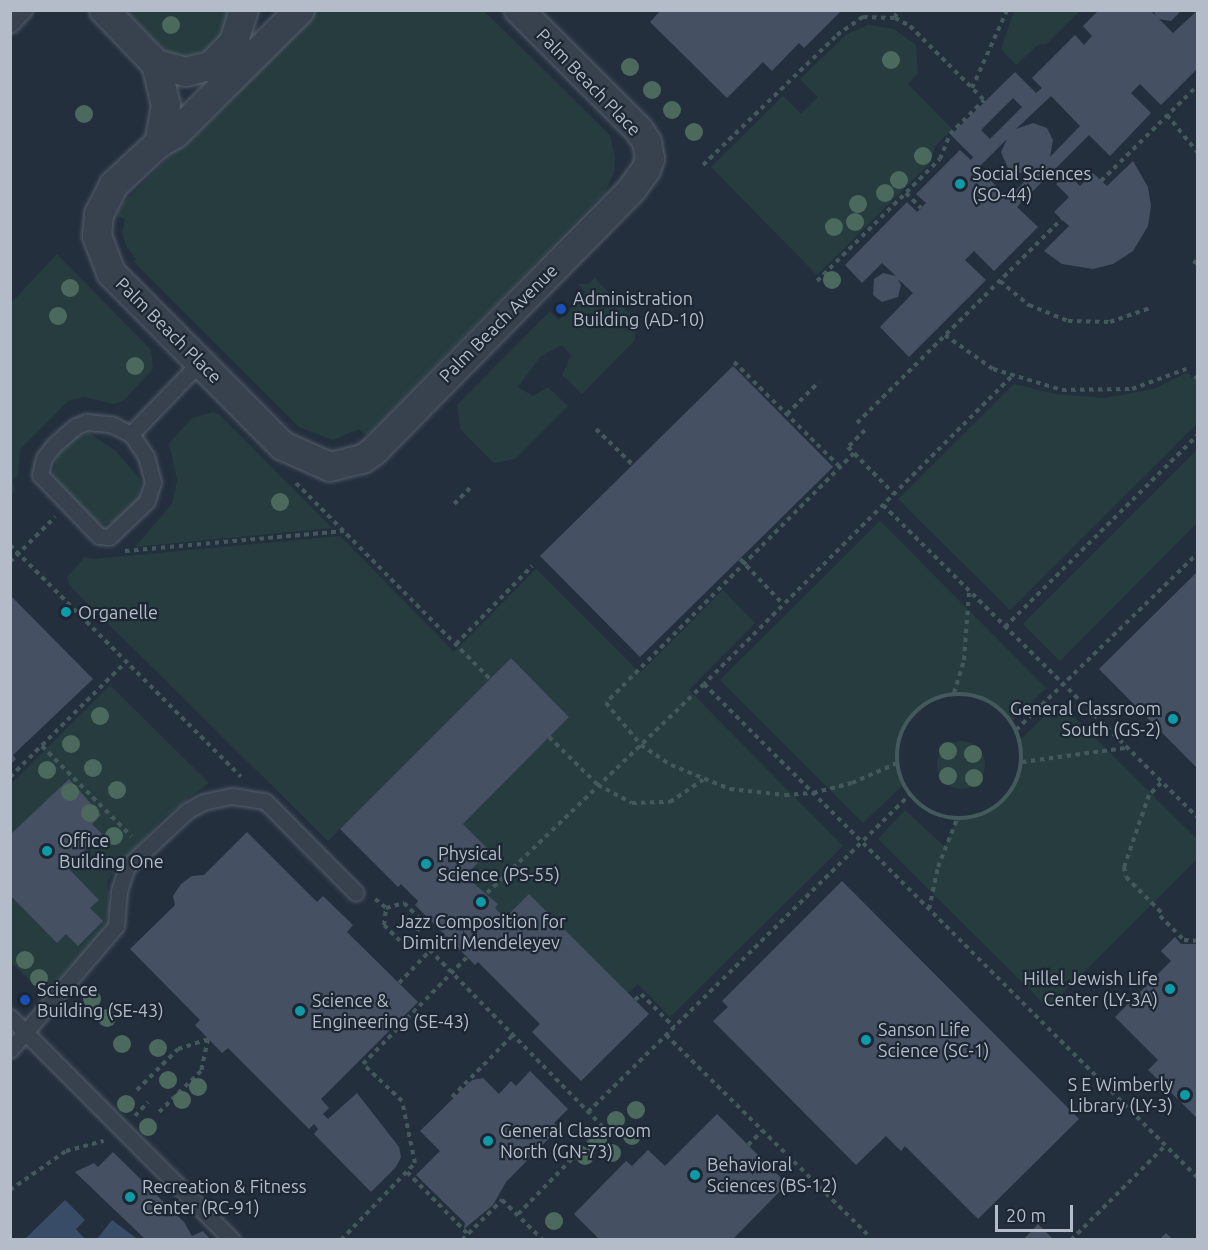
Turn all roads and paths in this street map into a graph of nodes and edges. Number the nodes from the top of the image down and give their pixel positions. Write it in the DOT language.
graph roads {
  1 [pos="24,10"];
  2 [pos="104,10"];
  3 [pos="244,10"];
  4 [pos="300,10"];
  5 [pos="519,10"];
  6 [pos="897,10"];
  7 [pos="1007,10"];
  8 [pos="895,18"];
  9 [pos="10,25"];
  10 [pos="156,64"];
  11 [pos="1197,85"];
  12 [pos="972,88"];
  13 [pos="1167,115"];
  14 [pos="159,142"];
  15 [pos="1197,153"];
  16 [pos="650,159"];
  17 [pos="703,165"];
  18 [pos="1101,181"];
  19 [pos="906,193"];
  20 [pos="921,208"];
  21 [pos="1062,219"];
  22 [pos="1197,258"];
  23 [pos="1194,264"];
  24 [pos="817,281"];
  25 [pos="1000,281"];
  26 [pos="1150,308"];
  27 [pos="945,335"];
  28 [pos="201,361"];
  29 [pos="734,362"];
  30 [pos="1186,369"];
  31 [pos="1011,376"];
  32 [pos="819,382"];
  33 [pos="787,414"];
  34 [pos="857,423"];
  35 [pos="597,429"];
  36 [pos="865,430"];
  37 [pos="131,434"];
  38 [pos="1197,435"];
  39 [pos="854,453"];
  40 [pos="633,465"];
  41 [pos="330,467"];
  42 [pos="840,467"];
  43 [pos="290,478"];
  44 [pos="470,488"];
  45 [pos="894,494"];
  46 [pos="454,504"];
  47 [pos="883,505"];
  48 [pos="63,525"];
  49 [pos="344,531"];
  50 [pos="10,545"];
  51 [pos="121,551"];
  52 [pos="1197,553"];
  53 [pos="19,554"];
  54 [pos="742,561"];
  55 [pos="10,562"];
  56 [pos="532,566"];
  57 [pos="969,591"];
  58 [pos="783,604"];
  59 [pos="1005,627"];
  60 [pos="456,644"];
  61 [pos="126,662"];
  62 [pos="490,679"];
  63 [pos="704,684"];
  64 [pos="1062,685"];
  65 [pos="954,693"];
  66 [pos="1016,730"];
  67 [pos="549,737"];
  68 [pos="641,745"];
  69 [pos="42,746"];
  70 [pos="1126,748"];
  71 [pos="1022,762"];
  72 [pos="897,763"];
  73 [pos="10,777"];
  74 [pos="703,780"];
  75 [pos="1161,783"];
  76 [pos="598,785"];
  77 [pos="813,793"];
  78 [pos="910,794"];
  79 [pos="265,801"];
  80 [pos="957,818"];
  81 [pos="1197,818"];
  82 [pos="862,841"];
  83 [pos="144,850"];
  84 [pos="356,893"];
  85 [pos="487,893"];
  86 [pos="929,909"];
  87 [pos="445,935"];
  88 [pos="417,937"];
  89 [pos="1197,941"];
  90 [pos="430,951"];
  91 [pos="467,957"];
  92 [pos="450,974"];
  93 [pos="399,983"];
  94 [pos="635,1000"];
  95 [pos="10,1017"];
  96 [pos="674,1028"];
  97 [pos="26,1033"];
  98 [pos="666,1035"];
  99 [pos="512,1036"];
  100 [pos="10,1050"];
  101 [pos="137,1090"];
  102 [pos="452,1097"];
  103 [pos="148,1102"];
  104 [pos="159,1112"];
  105 [pos="588,1112"];
  106 [pos="122,1130"];
  107 [pos="762,1130"];
  108 [pos="748,1145"];
  109 [pos="1165,1146"];
  110 [pos="407,1172"];
  111 [pos="1197,1178"];
  112 [pos="10,1190"];
  113 [pos="518,1214"];
  114 [pos="468,1234"];
  115 [pos="867,1234"];
  116 [pos="232,1239"];
  117 [pos="341,1239"];
  118 [pos="462,1239"];
  119 [pos="543,1239"];
  120 [pos="1071,1239"];
  1 -- 9 [label="lane"];
  2 -- 10 [label="street"];
  3 -- 10 [label="street"];
  4 -- 14 [label="street, Palm Beach Place"];
  5 -- 16 [label="street, Palm Beach Place"];
  6 -- 8 [label="path"];
  7 -- 12 [label="path"];
  8 -- 12 [label="path"];
  8 -- 17 [label="path"];
  10 -- 14 [label="street"];
  11 -- 13 [label="path"];
  12 -- 19 [label="path"];
  13 -- 15 [label="path"];
  13 -- 18 [label="path"];
  14 -- 28 [label="street, Palm Beach Place"];
  16 -- 41 [label="street, Palm Beach Avenue"];
  19 -- 20 [label="path"];
  19 -- 24 [label="path"];
  21 -- 25 [label="path"];
  22 -- 23 [label="path"];
  25 -- 26 [label="path"];
  25 -- 27 [label="path"];
  27 -- 31 [label="path"];
  27 -- 34 [label="path"];
  28 -- 37 [label="lane"];
  28 -- 41 [label="street, Palm Beach Place"];
  29 -- 33 [label="path"];
  30 -- 31 [label="path"];
  31 -- 45 [label="path"];
  32 -- 33 [label="path"];
  33 -- 42 [label="path"];
  35 -- 40 [label="path"];
  36 -- 39 [label="path"];
  37 -- 37 [label="lane"];
  38 -- 59 [label="path"];
  39 -- 42 [label="path"];
  39 -- 45 [label="path"];
  42 -- 54 [label="path"];
  43 -- 49 [label="path"];
  44 -- 46 [label="path"];
  45 -- 47 [label="path"];
  47 -- 57 [label="path"];
  47 -- 58 [label="path"];
  48 -- 53 [label="path"];
  49 -- 51 [label="path"];
  49 -- 60 [label="path"];
  50 -- 53 [label="path"];
  52 -- 64 [label="path"];
  53 -- 55 [label="path"];
  53 -- 61 [label="path"];
  54 -- 58 [label="path"];
  54 -- 68 [label="path"];
  56 -- 60 [label="path"];
  57 -- 59 [label="path"];
  57 -- 65 [label="path"];
  58 -- 63 [label="path"];
  59 -- 64 [label="path"];
  60 -- 62 [label="path"];
  61 -- 69 [label="path"];
  61 -- 79 [label="path"];
  63 -- 68 [label="path"];
  63 -- 77 [label="path"];
  64 -- 66 [label="path"];
  64 -- 70 [label="path"];
  65 -- 66 [label="path"];
  65 -- 72 [label="path"];
  66 -- 71 [label="path"];
  67 -- 76 [label="path"];
  68 -- 74 [label="path"];
  68 -- 76 [label="path"];
  69 -- 73 [label="path"];
  69 -- 83 [label="path"];
  70 -- 71 [label="path"];
  70 -- 75 [label="path"];
  71 -- 80 [label="path"];
  72 -- 77 [label="path"];
  72 -- 78 [label="path"];
  74 -- 76 [label="path"];
  74 -- 77 [label="path"];
  75 -- 81 [label="path"];
  75 -- 89 [label="path"];
  76 -- 85 [label="path"];
  77 -- 82 [label="path"];
  78 -- 80 [label="path"];
  78 -- 82 [label="path"];
  79 -- 83 [label="lane"];
  79 -- 84 [label="lane"];
  80 -- 86 [label="path"];
  82 -- 86 [label="path"];
  82 -- 96 [label="path"];
  83 -- 97 [label="lane"];
  86 -- 109 [label="path"];
  87 -- 90 [label="path"];
  88 -- 88 [label="path"];
  88 -- 90 [label="path"];
  90 -- 92 [label="path"];
  90 -- 93 [label="path"];
  91 -- 92 [label="path"];
  92 -- 99 [label="path"];
  92 -- 110 [label="path"];
  94 -- 96 [label="path"];
  95 -- 97 [label="lane"];
  96 -- 98 [label="path"];
  97 -- 100 [label="lane"];
  97 -- 106 [label="lane"];
  98 -- 105 [label="path"];
  98 -- 107 [label="path"];
  99 -- 102 [label="path"];
  99 -- 105 [label="path"];
  101 -- 104 [label="path"];
  103 -- 106 [label="path"];
  105 -- 113 [label="path"];
  106 -- 112 [label="path"];
  106 -- 116 [label="lane"];
  107 -- 108 [label="path"];
  107 -- 115 [label="path"];
  109 -- 111 [label="path"];
  109 -- 120 [label="path"];
  110 -- 114 [label="path"];
  110 -- 117 [label="path"];
  113 -- 114 [label="path"];
  113 -- 119 [label="path"];
  114 -- 118 [label="path"];
}
